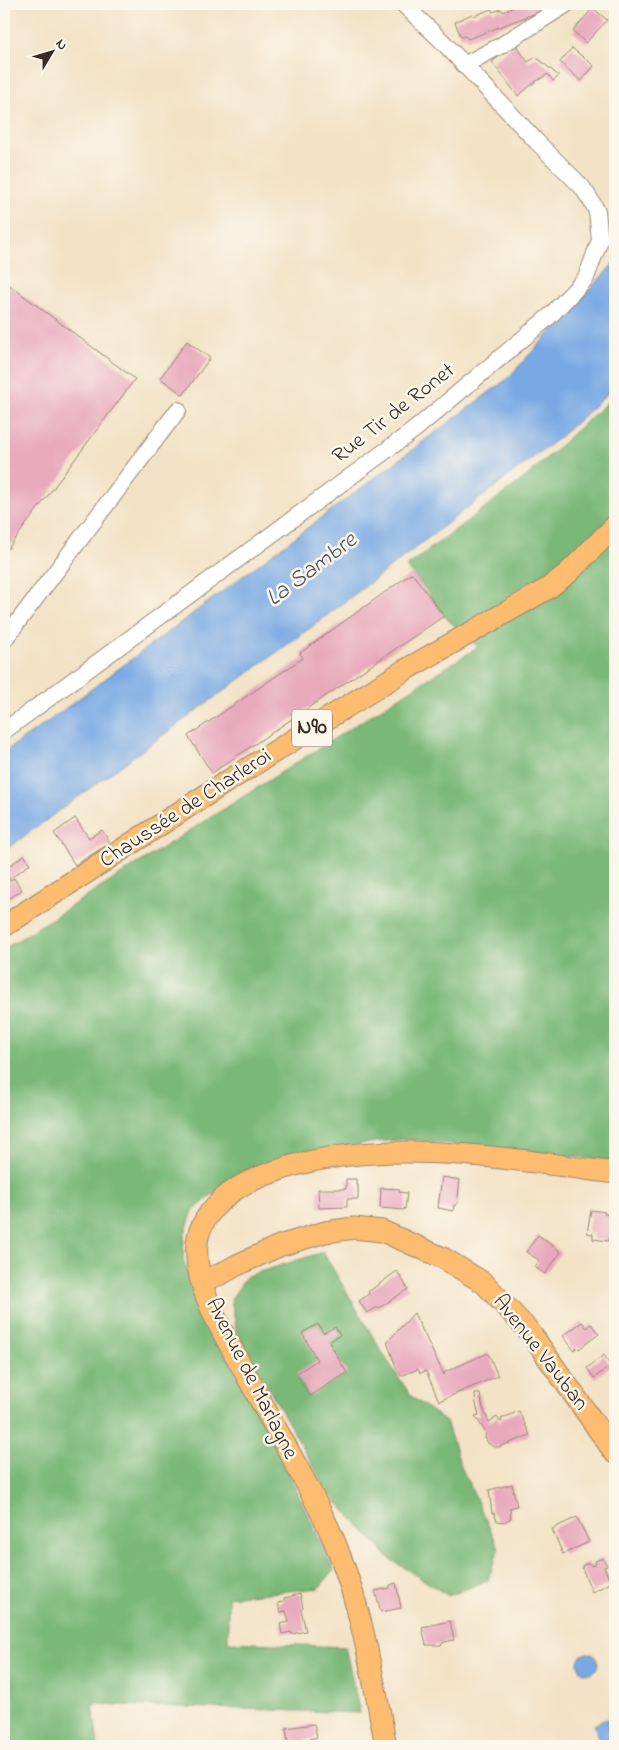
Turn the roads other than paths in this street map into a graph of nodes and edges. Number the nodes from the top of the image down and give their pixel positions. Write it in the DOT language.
graph roads {
  1 [pos="403,4"];
  2 [pos="567,4"];
  3 [pos="464,65"];
  4 [pos="178,410"];
  5 [pos="615,526"];
  6 [pos="4,640"];
  7 [pos="4,731"];
  8 [pos="4,926"];
  9 [pos="615,1173"];
  10 [pos="201,1281"];
  11 [pos="615,1453"];
  12 [pos="386,1746"];
  1 -- 3 [label="street, Rue Tir de Ronet"];
  2 -- 3 [label="street"];
  3 -- 7 [label="street, Rue Tir de Ronet"];
  4 -- 6 [label="street"];
  5 -- 8 [label="main road, Chaussée de Charleroi / N90"];
  9 -- 10 [label="main road, Avenue de Marlagne"];
  10 -- 11 [label="main road, Avenue Vauban"];
  10 -- 12 [label="main road, Avenue de Marlagne"];
}
